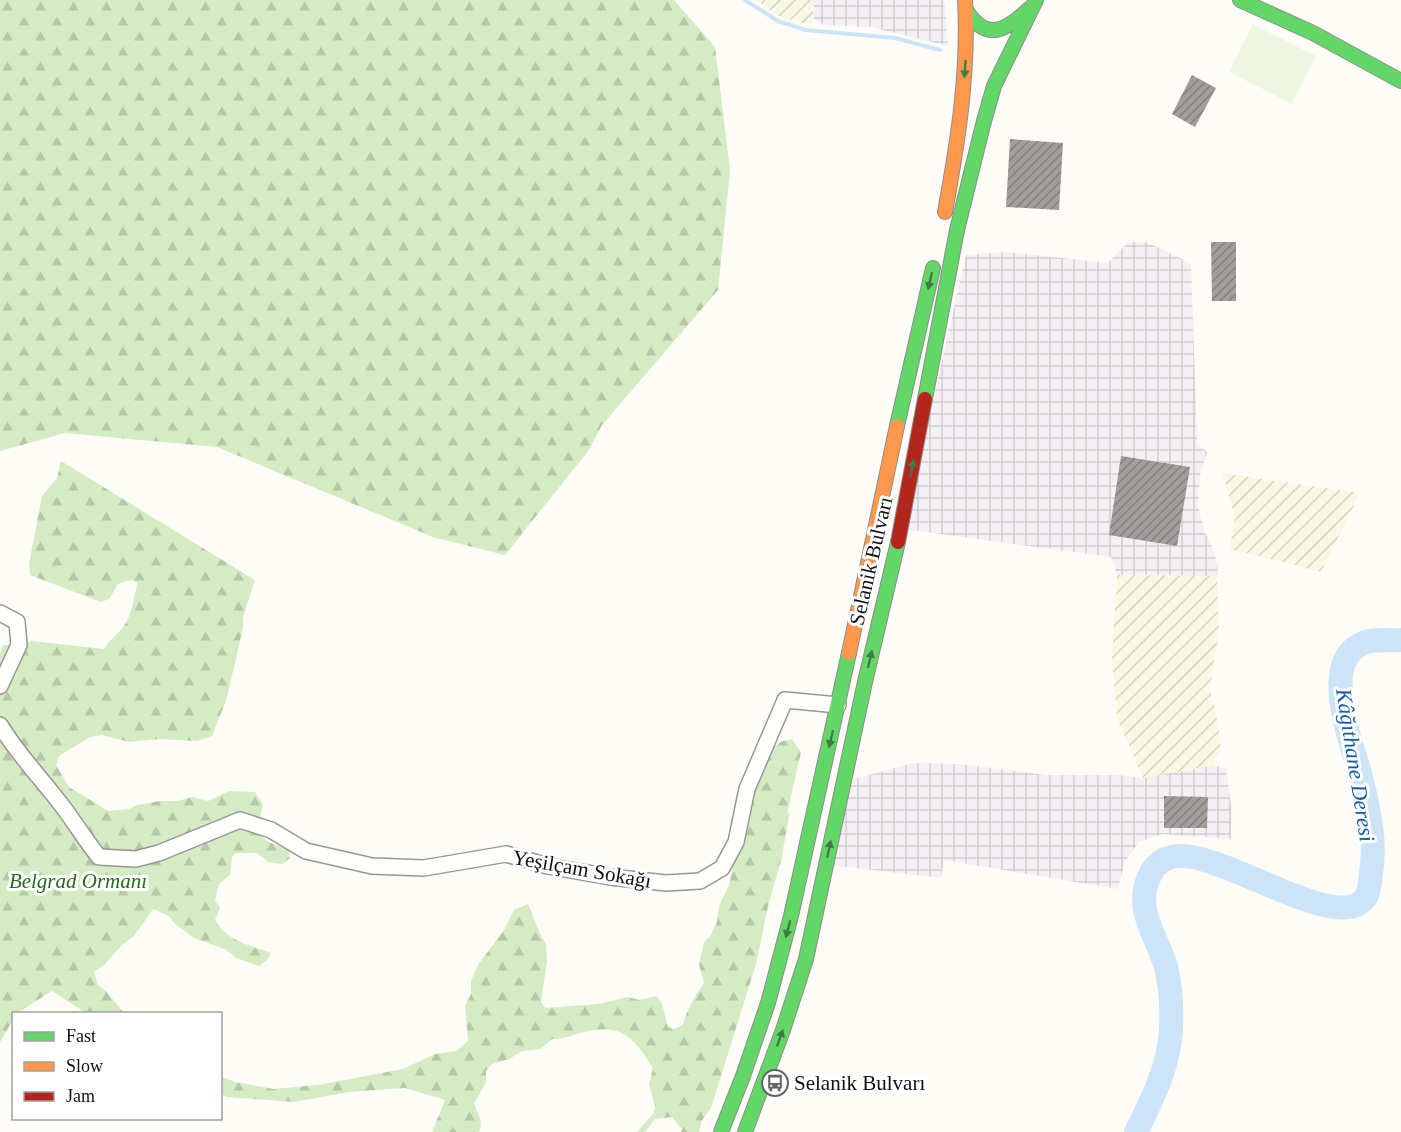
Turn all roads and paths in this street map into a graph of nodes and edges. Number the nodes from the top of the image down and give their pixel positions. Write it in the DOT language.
graph roads {
  1 [pos="1240,0"];
  2 [pos="1036,2"];
  3 [pos="965,5"];
  4 [pos="1401,81"];
  5 [pos="943,222"];
  6 [pos="936,256"];
  7 [pos="0,613"];
  8 [pos="0,686"];
  9 [pos="838,705"];
  10 [pos="0,725"];
  11 [pos="721,1132"];
  12 [pos="745,1132"];
  1 -- 4 [label="main road"];
  2 -- 3 [label="main road"];
  12 -- 2 [label="main road, Selanik Bulvarı, one-way"];
  3 -- 5 [label="main road, one-way"];
  6 -- 9 [label="main road, Selanik Bulvarı, one-way"];
  7 -- 8 [label="street"];
  9 -- 10 [label="street, Yeşilçam Sokağı"];
  9 -- 11 [label="main road, Selanik Bulvarı, one-way"];
}
